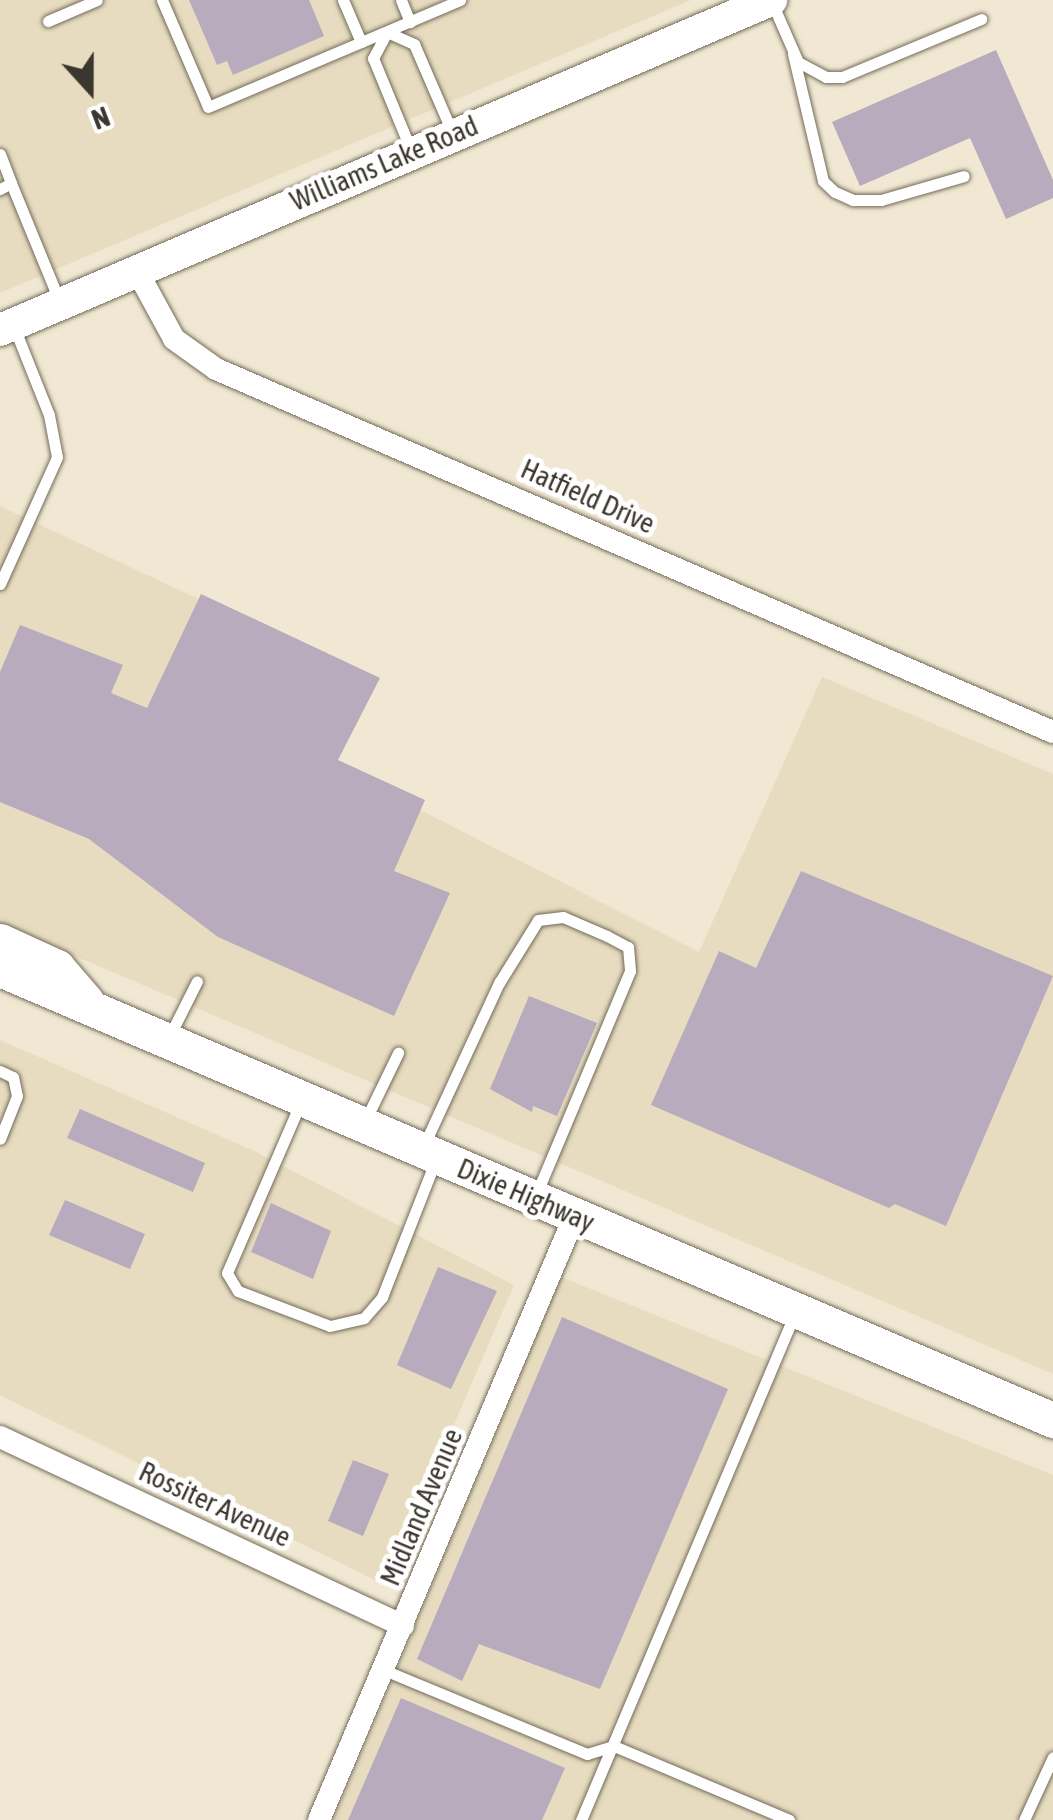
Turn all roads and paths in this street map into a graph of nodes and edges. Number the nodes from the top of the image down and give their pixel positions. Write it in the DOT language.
graph roads {
  1 [pos="98,0"];
  2 [pos="162,0"];
  3 [pos="343,0"];
  4 [pos="400,0"];
  5 [pos="460,0"];
  6 [pos="771,0"];
  7 [pos="981,19"];
  8 [pos="48,21"];
  9 [pos="410,22"];
  10 [pos="387,32"];
  11 [pos="361,42"];
  12 [pos="792,54"];
  13 [pos="453,133"];
  14 [pos="411,150"];
  15 [pos="0,154"];
  16 [pos="964,176"];
  17 [pos="6,186"];
  18 [pos="137,271"];
  19 [pos="61,304"];
  20 [pos="7,327"];
  21 [pos="0,584"];
  22 [pos="1053,732"];
  23 [pos="0,942"];
  24 [pos="0,969"];
  25 [pos="197,981"];
  26 [pos="93,1009"];
  27 [pos="167,1042"];
  28 [pos="398,1052"];
  29 [pos="0,1071"];
  30 [pos="302,1100"];
  31 [pos="362,1127"];
  32 [pos="0,1139"];
  33 [pos="429,1155"];
  34 [pos="535,1199"];
  35 [pos="574,1215"];
  36 [pos="796,1310"];
  37 [pos="1053,1420"];
  38 [pos="0,1437"];
  39 [pos="403,1626"];
  40 [pos="384,1670"];
  41 [pos="614,1746"];
  42 [pos="1053,1756"];
  43 [pos="319,1820"];
  44 [pos="581,1820"];
  45 [pos="790,1820"];
  46 [pos="1024,1820"];
  1 -- 8 [label="lane"];
  2 -- 11 [label="lane"];
  3 -- 11 [label="lane"];
  4 -- 9 [label="lane"];
  5 -- 9 [label="lane"];
  6 -- 12 [label="lane"];
  6 -- 13 [label="main road, Williams Lake Road"];
  7 -- 12 [label="lane"];
  9 -- 10 [label="lane"];
  10 -- 11 [label="lane"];
  10 -- 13 [label="lane"];
  10 -- 14 [label="lane"];
  12 -- 16 [label="lane"];
  13 -- 14 [label="main road, Williams Lake Road"];
  14 -- 18 [label="main road, Williams Lake Road"];
  15 -- 17 [label="lane"];
  17 -- 19 [label="lane"];
  18 -- 19 [label="main road, Williams Lake Road"];
  18 -- 22 [label="street, Hatfield Drive"];
  19 -- 20 [label="main road, Williams Lake Road"];
  20 -- 21 [label="lane"];
  23 -- 26 [label="main road"];
  24 -- 26 [label="main road, Dixie Highway"];
  25 -- 27 [label="lane"];
  26 -- 27 [label="main road, Dixie Highway"];
  27 -- 30 [label="main road, Dixie Highway"];
  28 -- 31 [label="lane"];
  29 -- 32 [label="lane"];
  30 -- 31 [label="main road, Dixie Highway"];
  30 -- 33 [label="lane"];
  31 -- 33 [label="main road, Dixie Highway"];
  33 -- 34 [label="main road, Dixie Highway"];
  33 -- 34 [label="lane"];
  34 -- 35 [label="main road, Dixie Highway"];
  35 -- 36 [label="main road, Dixie Highway"];
  35 -- 39 [label="street, Midland Avenue"];
  36 -- 37 [label="main road, Dixie Highway"];
  36 -- 41 [label="lane"];
  38 -- 39 [label="street, Rossiter Avenue"];
  39 -- 40 [label="street, Midland Avenue"];
  40 -- 41 [label="lane"];
  40 -- 43 [label="street, Midland Avenue"];
  41 -- 44 [label="lane"];
  41 -- 45 [label="lane"];
  42 -- 46 [label="lane"];
}
